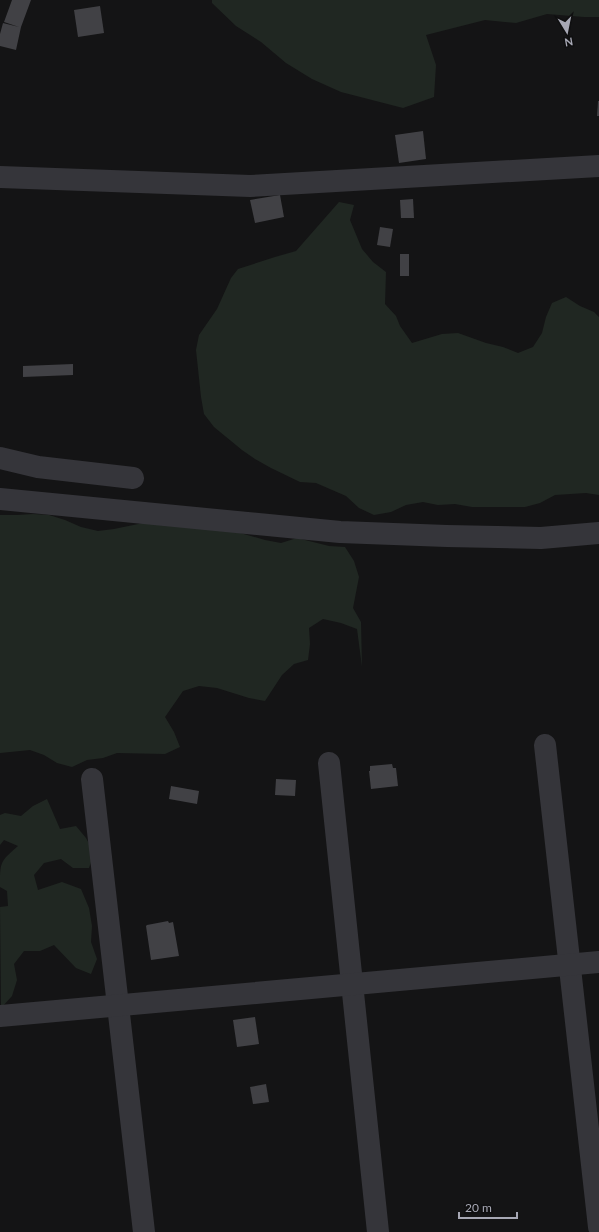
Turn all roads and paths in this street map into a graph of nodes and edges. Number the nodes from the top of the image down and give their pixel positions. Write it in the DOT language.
graph roads {
  1 [pos="599,166"];
  2 [pos="0,177"];
  3 [pos="0,458"];
  4 [pos="133,478"];
  5 [pos="0,499"];
  6 [pos="599,533"];
  7 [pos="545,745"];
  8 [pos="329,762"];
  9 [pos="92,779"];
  10 [pos="599,962"];
  11 [pos="569,964"];
  12 [pos="352,984"];
  13 [pos="118,1005"];
  14 [pos="0,1016"];
  15 [pos="599,1227"];
  16 [pos="144,1232"];
  17 [pos="378,1232"];
  1 -- 2 [label="street"];
  3 -- 4 [label="street"];
  5 -- 6 [label="street"];
  7 -- 11 [label="street"];
  8 -- 12 [label="street"];
  9 -- 13 [label="street"];
  10 -- 11 [label="street"];
  11 -- 12 [label="street"];
  11 -- 15 [label="street"];
  12 -- 13 [label="street"];
  12 -- 17 [label="street"];
  13 -- 14 [label="street"];
  13 -- 16 [label="street"];
}
